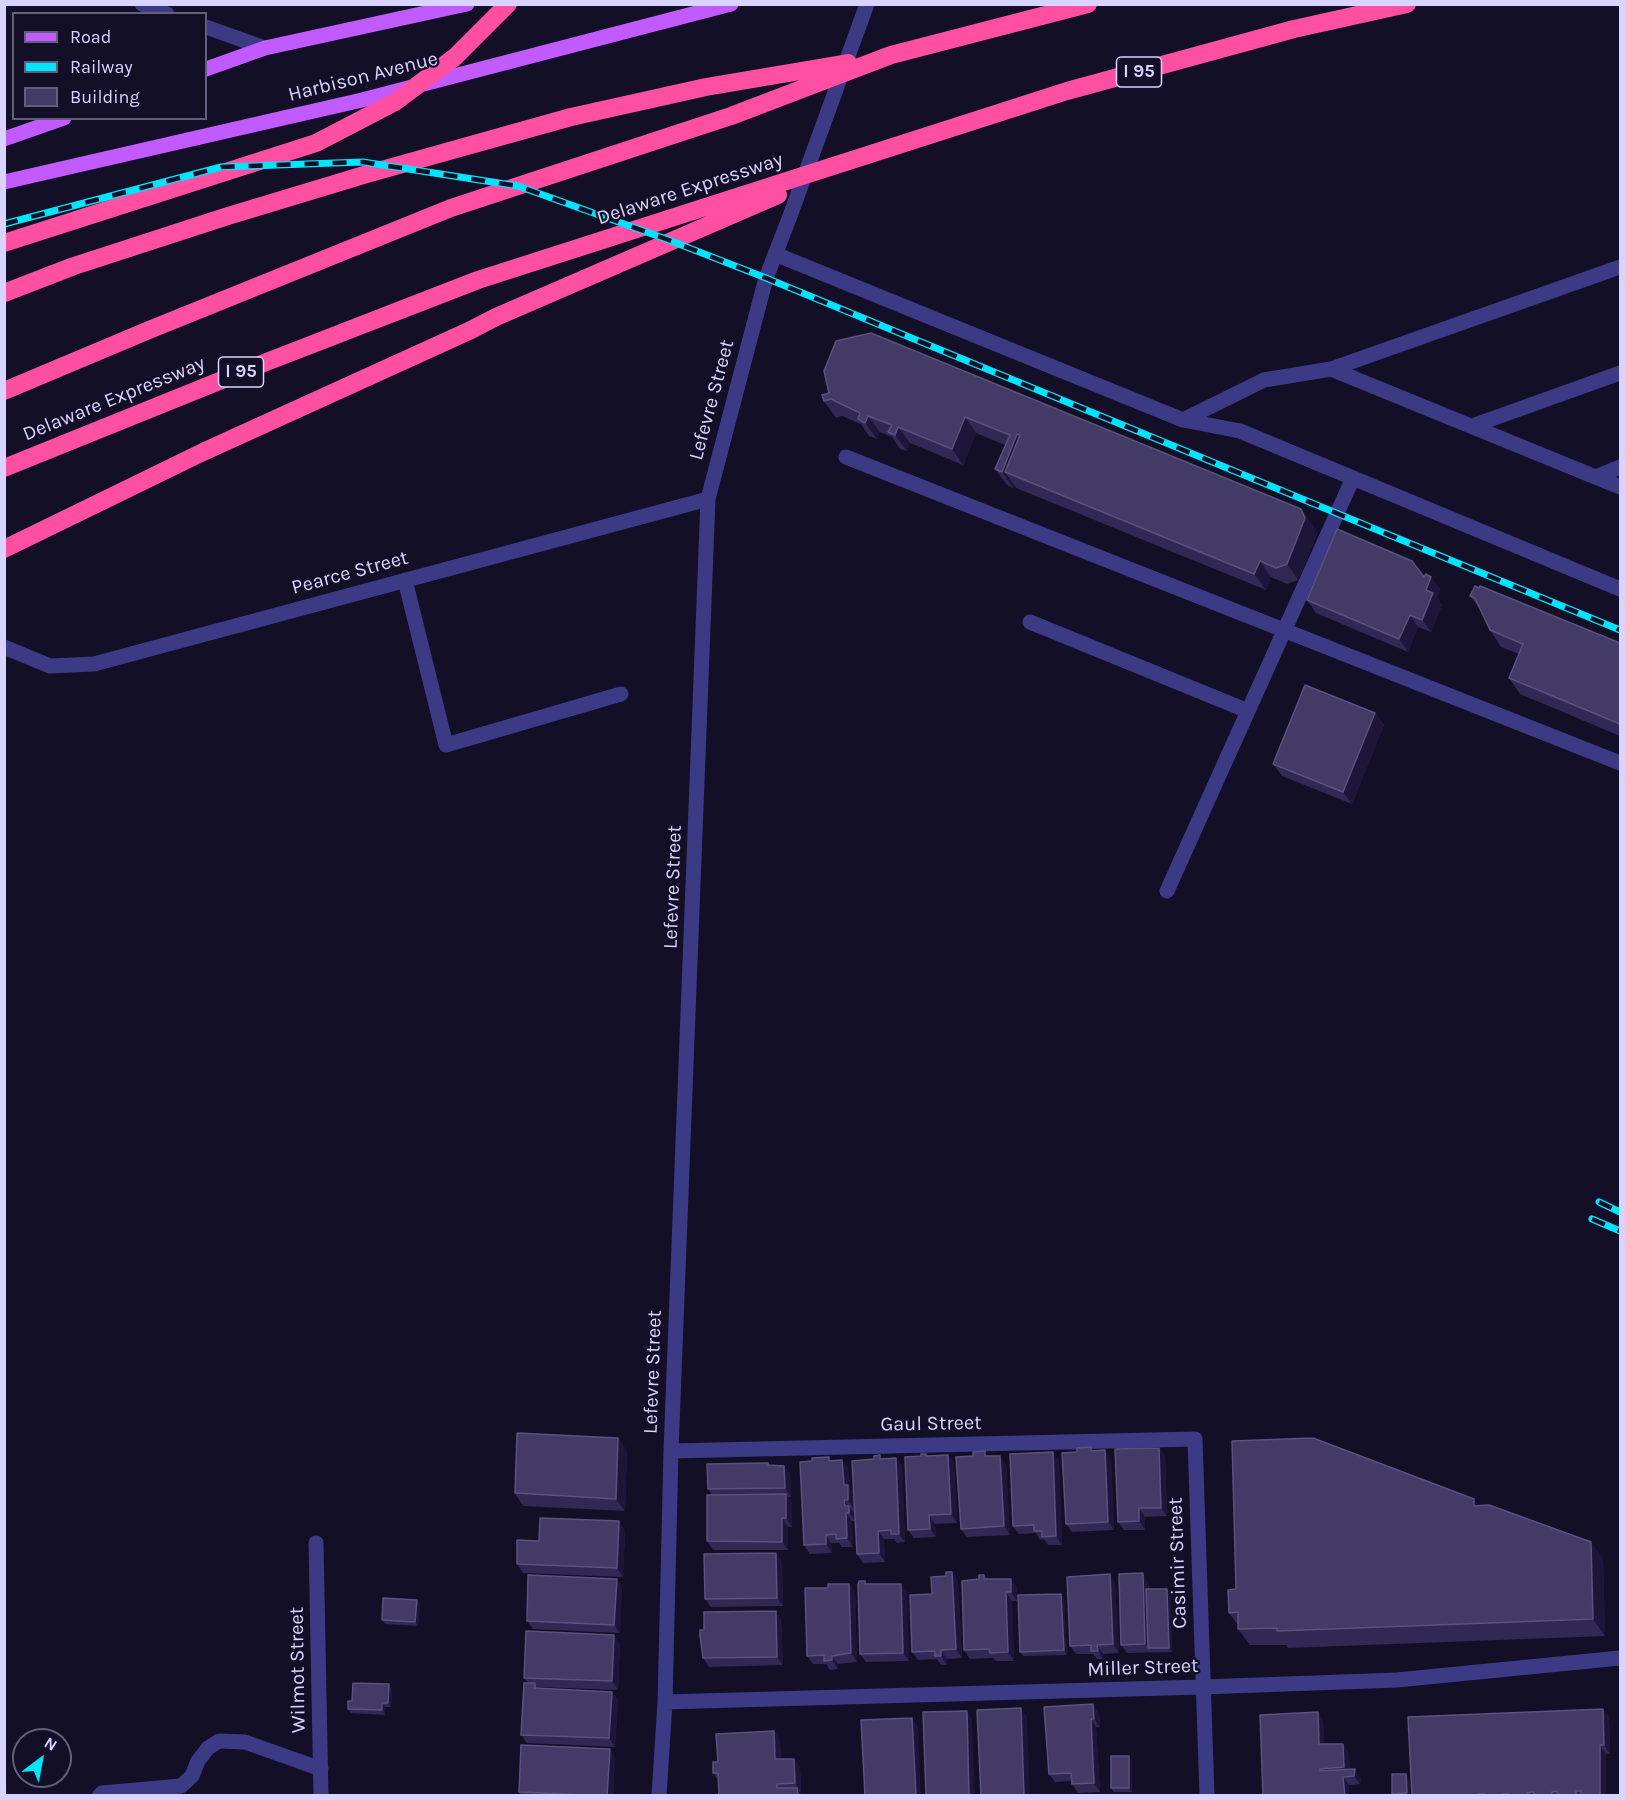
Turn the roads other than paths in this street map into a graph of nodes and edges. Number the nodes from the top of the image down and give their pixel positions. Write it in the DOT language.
graph roads {
  1 [pos="142,4"];
  2 [pos="467,4"];
  3 [pos="508,4"];
  4 [pos="731,4"];
  5 [pos="867,4"];
  6 [pos="1088,4"];
  7 [pos="1407,4"];
  8 [pos="162,12"];
  9 [pos="207,27"];
  10 [pos="265,48"];
  11 [pos="891,55"];
  12 [pos="207,69"];
  13 [pos="58,120"];
  14 [pos="4,139"];
  15 [pos="876,153"];
  16 [pos="4,182"];
  17 [pos="4,243"];
  18 [pos="774,254"];
  19 [pos="1620,267"];
  20 [pos="4,293"];
  21 [pos="1331,369"];
  22 [pos="1620,372"];
  23 [pos="4,392"];
  24 [pos="1183,420"];
  25 [pos="1472,426"];
  26 [pos="846,457"];
  27 [pos="1620,467"];
  28 [pos="4,468"];
  29 [pos="1596,477"];
  30 [pos="1353,478"];
  31 [pos="1620,487"];
  32 [pos="708,499"];
  33 [pos="4,549"];
  34 [pos="405,580"];
  35 [pos="1620,589"];
  36 [pos="1030,622"];
  37 [pos="1284,630"];
  38 [pos="4,647"];
  39 [pos="621,694"];
  40 [pos="1248,711"];
  41 [pos="1620,763"];
  42 [pos="1167,891"];
  43 [pos="1192,1439"];
  44 [pos="671,1451"];
  45 [pos="316,1543"];
  46 [pos="1620,1658"];
  47 [pos="1202,1687"];
  48 [pos="665,1702"];
  49 [pos="321,1769"];
  50 [pos="99,1796"];
  51 [pos="321,1796"];
  52 [pos="659,1796"];
  53 [pos="1207,1796"];
  1 -- 8 [label="street"];
  2 -- 10 [label="main road"];
  3 -- 17 [label="highway"];
  4 -- 16 [label="main road, Harbison Avenue"];
  5 -- 18 [label="street, Lefevre Street"];
  6 -- 11 [label="highway"];
  7 -- 15 [label="highway, Delaware Expressway / I 95"];
  9 -- 10 [label="street"];
  10 -- 12 [label="main road"];
  11 -- 20 [label="highway"];
  11 -- 23 [label="highway"];
  13 -- 14 [label="main road"];
  15 -- 28 [label="highway, Delaware Expressway / I 95"];
  15 -- 33 [label="highway"];
  18 -- 24 [label="street"];
  18 -- 32 [label="street, Lefevre Street"];
  19 -- 21 [label="street"];
  21 -- 24 [label="street"];
  21 -- 25 [label="street"];
  22 -- 25 [label="street"];
  24 -- 30 [label="street"];
  25 -- 29 [label="street"];
  26 -- 37 [label="street"];
  27 -- 29 [label="street"];
  29 -- 31 [label="street"];
  30 -- 35 [label="street"];
  30 -- 37 [label="street"];
  32 -- 34 [label="street, Pearce Street"];
  32 -- 44 [label="street, Lefevre Street"];
  34 -- 38 [label="street, Pearce Street"];
  34 -- 39 [label="street"];
  36 -- 40 [label="street"];
  37 -- 40 [label="street"];
  37 -- 41 [label="street"];
  40 -- 42 [label="street"];
  43 -- 44 [label="street, Gaul Street"];
  43 -- 47 [label="street, Casimir Street"];
  44 -- 48 [label="street, Lefevre Street"];
  45 -- 49 [label="street, Wilmot Street"];
  46 -- 47 [label="street, Miller Street"];
  47 -- 48 [label="street, Miller Street"];
  47 -- 53 [label="street, Casimir Street"];
  48 -- 52 [label="street, Lefevre Street"];
  49 -- 50 [label="street"];
  49 -- 51 [label="street, Wilmot Street"];
}
